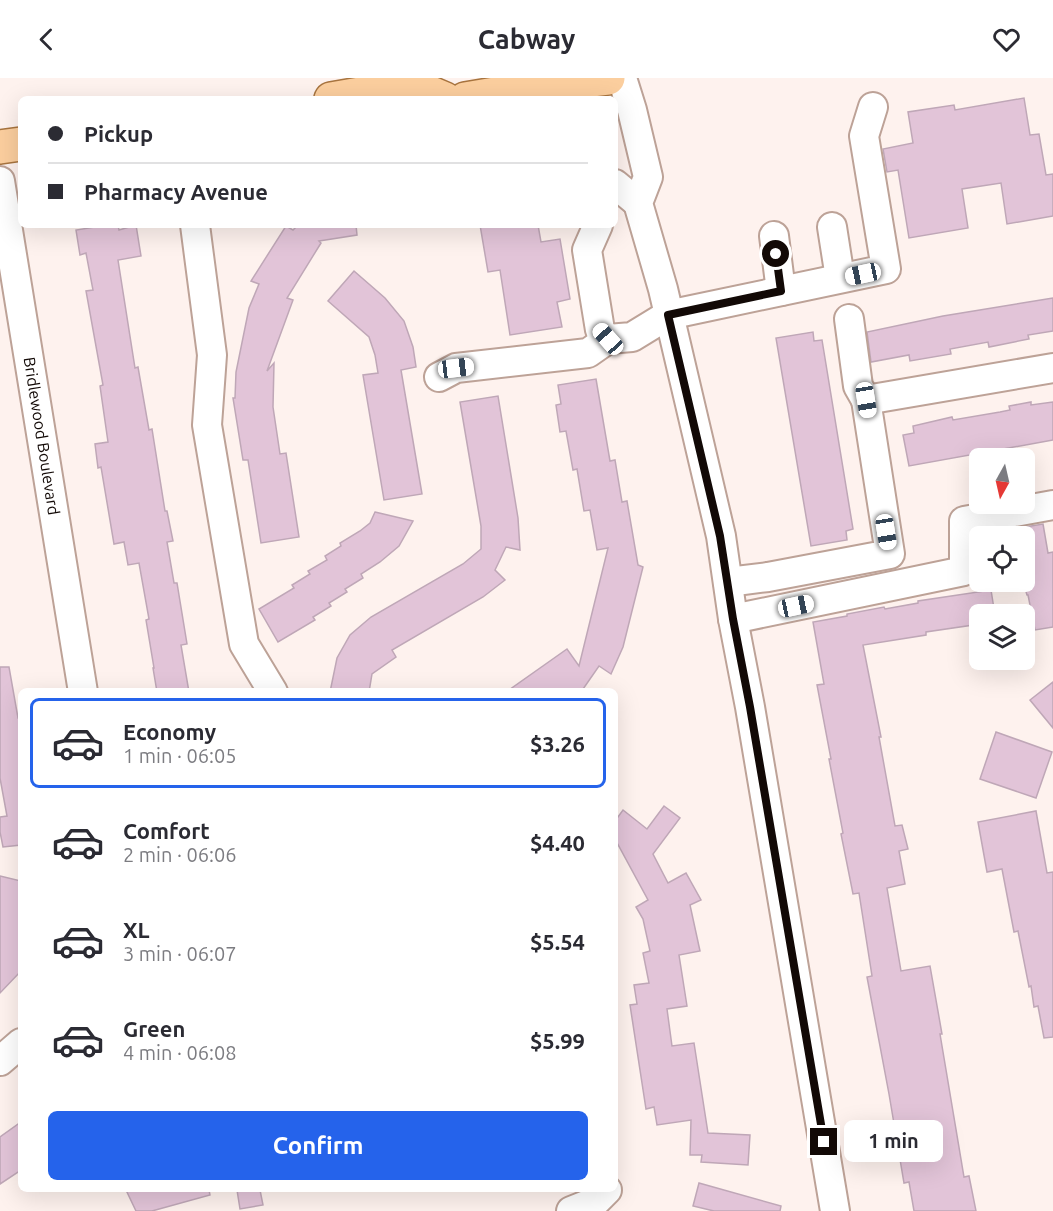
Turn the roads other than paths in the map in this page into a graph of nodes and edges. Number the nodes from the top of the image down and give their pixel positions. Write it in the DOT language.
graph roads {
  1 [pos="622,78"];
  2 [pos="416,82"];
  3 [pos="591,84"];
  4 [pos="346,96"];
  5 [pos="440,96"];
  6 [pos="483,96"];
  7 [pos="873,107"];
  8 [pos="18,144"];
  9 [pos="0,147"];
  10 [pos="0,181"];
  11 [pos="618,189"];
  12 [pos="631,209"];
  13 [pos="832,227"];
  14 [pos="195,228"];
  15 [pos="597,228"];
  16 [pos="774,236"];
  17 [pos="840,279"];
  18 [pos="781,291"];
  19 [pos="668,315"];
  20 [pos="849,319"];
  21 [pos="608,339"];
  22 [pos="1053,369"];
  23 [pos="439,377"];
  24 [pos="866,400"];
  25 [pos="1053,505"];
  26 [pos="728,582"];
  27 [pos="733,619"];
  28 [pos="82,688"];
  29 [pos="271,688"];
  30 [pos="18,1046"];
  31 [pos="0,1061"];
  32 [pos="605,1192"];
  33 [pos="571,1211"];
  34 [pos="836,1211"];
  1 -- 12 [label="street"];
  2 -- 4 [label="main road"];
  2 -- 5 [label="main road"];
  3 -- 6 [label="main road"];
  7 -- 17 [label="street"];
  8 -- 9 [label="main road"];
  10 -- 28 [label="street, Bridlewood Boulevard"];
  11 -- 12 [label="street"];
  12 -- 19 [label="street"];
  13 -- 17 [label="street"];
  14 -- 29 [label="street"];
  15 -- 21 [label="street"];
  16 -- 18 [label="street"];
  17 -- 18 [label="street"];
  18 -- 19 [label="street"];
  19 -- 21 [label="street"];
  19 -- 26 [label="street"];
  20 -- 24 [label="street"];
  21 -- 23 [label="street"];
  22 -- 24 [label="street"];
  24 -- 26 [label="street"];
  25 -- 27 [label="street"];
  26 -- 27 [label="street"];
  27 -- 34 [label="street"];
  30 -- 31 [label="street"];
  32 -- 33 [label="street"];
}
